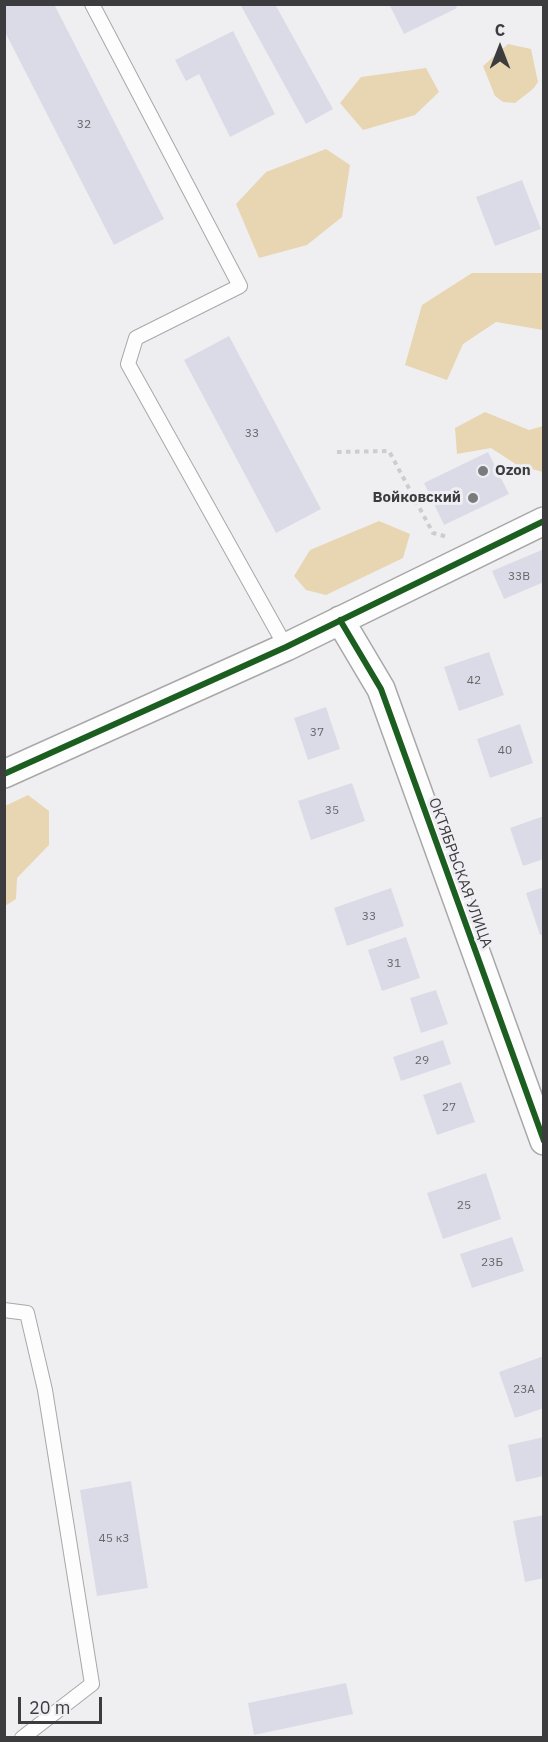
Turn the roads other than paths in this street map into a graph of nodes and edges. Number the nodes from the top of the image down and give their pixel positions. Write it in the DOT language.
graph roads {
  1 [pos="92,4"];
  2 [pos="543,521"];
  3 [pos="340,620"];
  4 [pos="286,647"];
  5 [pos="4,774"];
  6 [pos="543,1141"];
  7 [pos="4,1310"];
  8 [pos="22,1737"];
  1 -- 4 [label="lane"];
  2 -- 3 [label="street"];
  3 -- 4 [label="street"];
  3 -- 6 [label="street, ОКТЯБРЬСКАЯ УЛИЦА"];
  4 -- 5 [label="street"];
  7 -- 8 [label="lane"];
}
